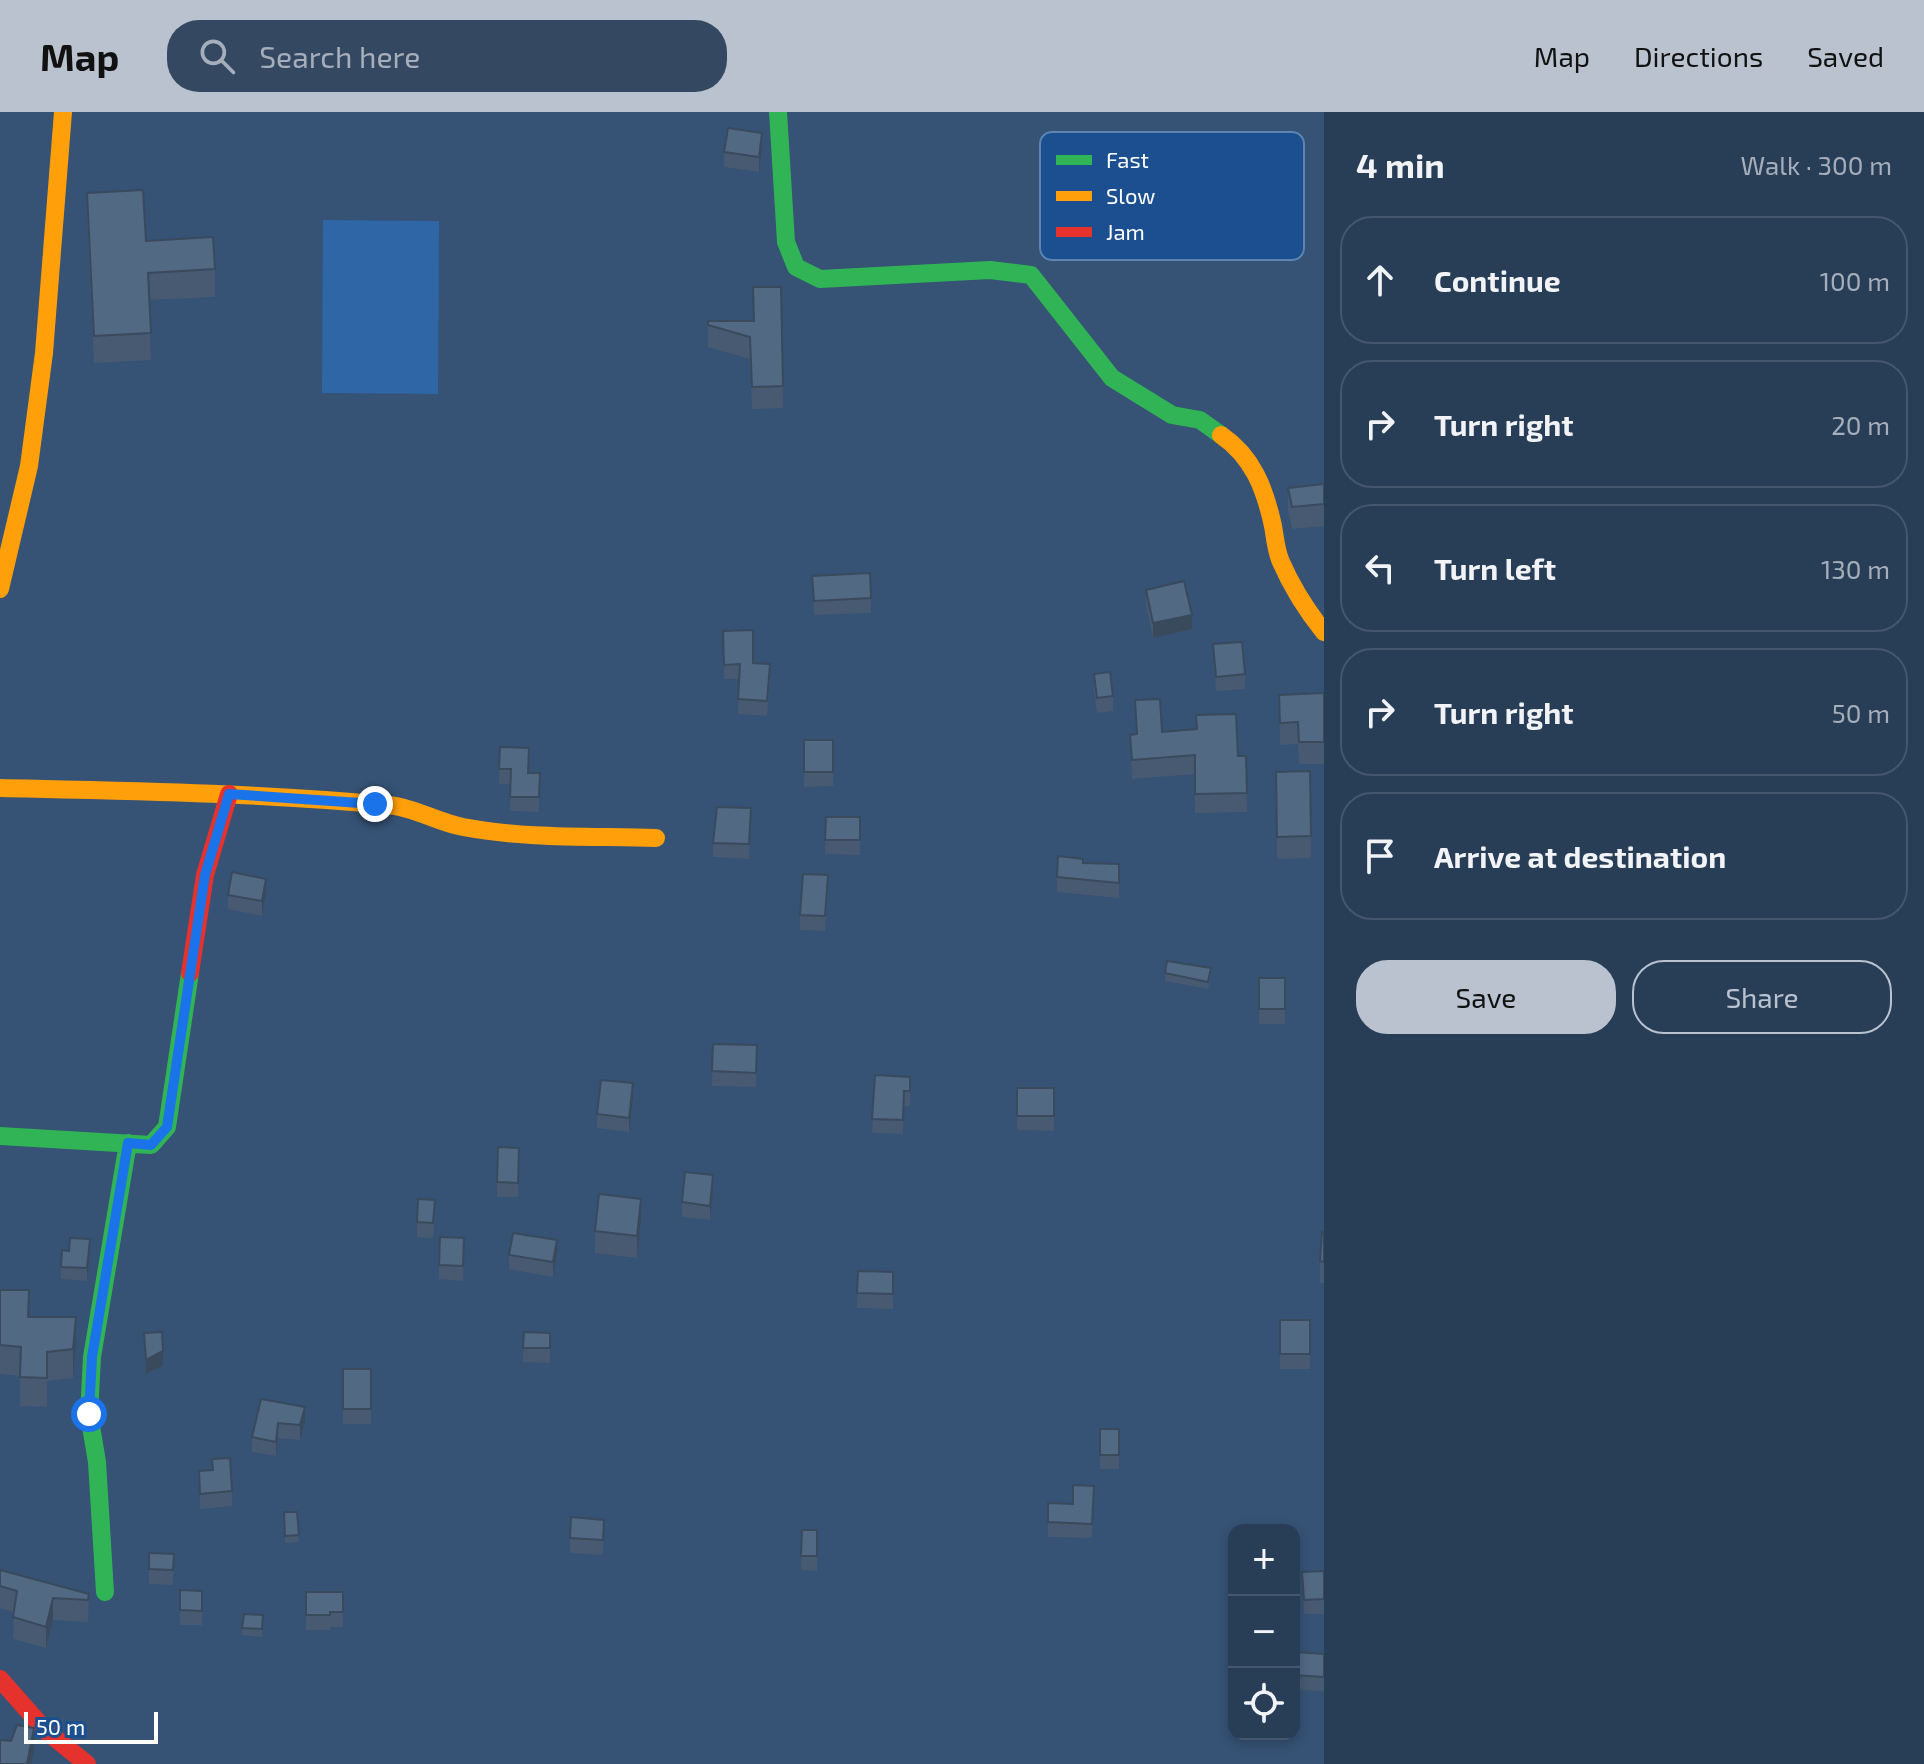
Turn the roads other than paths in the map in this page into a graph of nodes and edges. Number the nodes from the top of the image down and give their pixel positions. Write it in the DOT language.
graph roads {
  1 [pos="63,112"];
  2 [pos="778,112"];
  3 [pos="0,589"];
  4 [pos="1324,632"];
  5 [pos="0,788"];
  6 [pos="229,794"];
  7 [pos="656,838"];
  8 [pos="0,1136"];
  9 [pos="128,1143"];
  10 [pos="105,1592"];
  11 [pos="0,1679"];
  12 [pos="87,1764"];
  1 -- 3 [label="main road"];
  2 -- 4 [label="main road"];
  5 -- 6 [label="main road"];
  6 -- 7 [label="main road"];
  6 -- 9 [label="main road"];
  8 -- 9 [label="main road"];
  9 -- 10 [label="main road"];
  11 -- 12 [label="main road"];
}
